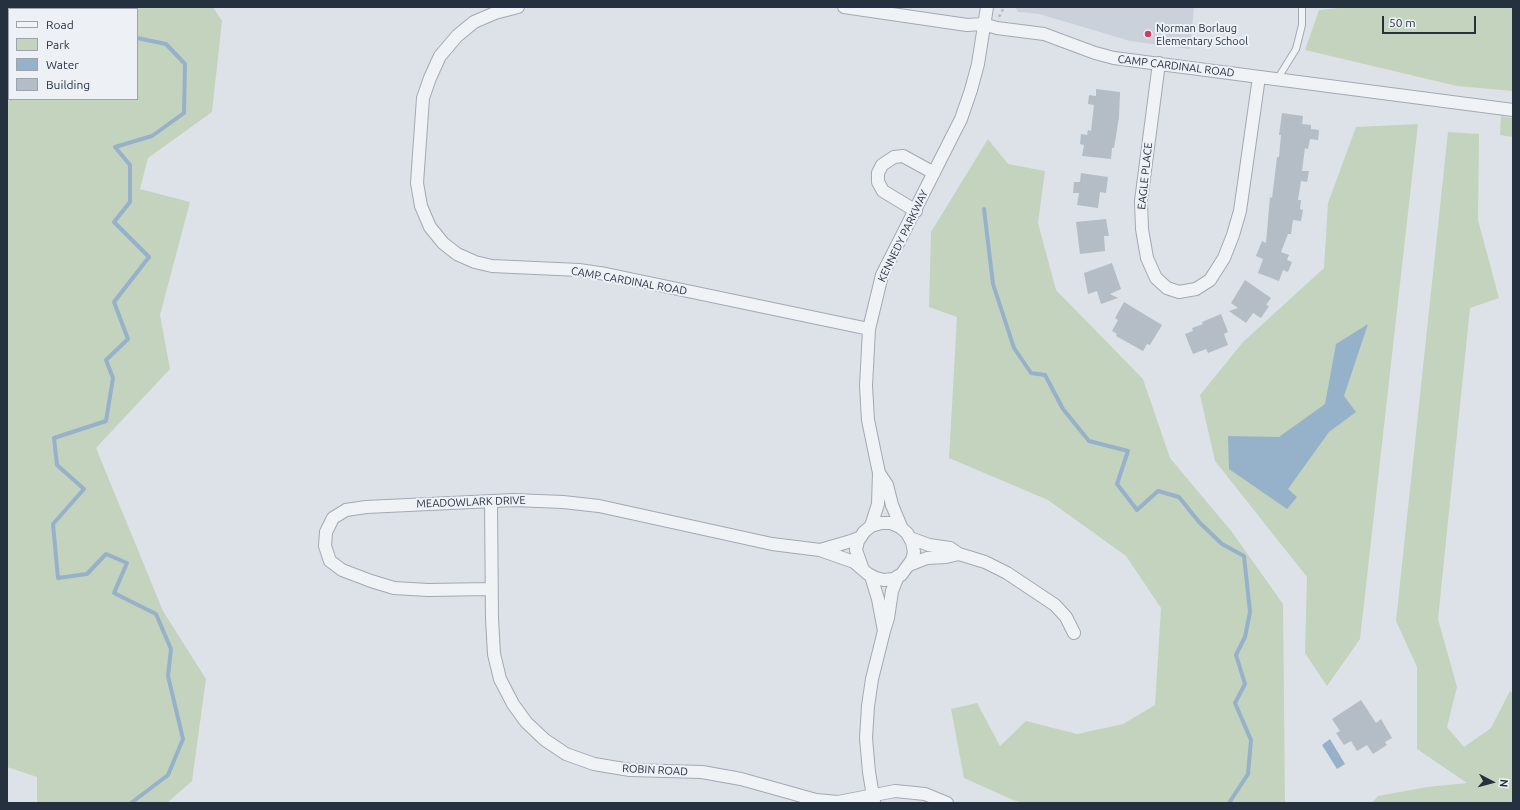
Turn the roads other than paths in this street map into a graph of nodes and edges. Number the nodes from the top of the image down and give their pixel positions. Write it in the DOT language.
graph roads {
  1 [pos="518,7"];
  2 [pos="844,7"];
  3 [pos="987,7"];
  4 [pos="1302,7"];
  5 [pos="983,24"];
  6 [pos="1159,63"];
  7 [pos="1258,77"];
  8 [pos="1278,78"];
  9 [pos="1513,110"];
  10 [pos="934,173"];
  11 [pos="916,211"];
  12 [pos="868,329"];
  13 [pos="880,473"];
  14 [pos="491,501"];
  15 [pos="871,526"];
  16 [pos="906,533"];
  17 [pos="861,537"];
  18 [pos="820,550"];
  19 [pos="960,554"];
  20 [pos="909,565"];
  21 [pos="862,567"];
  22 [pos="871,576"];
  23 [pos="898,576"];
  24 [pos="491,589"];
  25 [pos="884,631"];
  26 [pos="1074,633"];
  27 [pos="873,799"];
  28 [pos="947,803"];
  1 -- 12 [label="street, CAMP CARDINAL ROAD"];
  2 -- 5 [label="street, CAMP CARDINAL ROAD"];
  3 -- 5 [label="street, KENNEDY PARKWAY"];
  4 -- 8 [label="lane"];
  5 -- 6 [label="street, CAMP CARDINAL ROAD"];
  5 -- 10 [label="street, KENNEDY PARKWAY"];
  6 -- 7 [label="street, CAMP CARDINAL ROAD"];
  6 -- 7 [label="street, EAGLE PLACE"];
  7 -- 8 [label="street, CAMP CARDINAL ROAD"];
  8 -- 9 [label="street, CAMP CARDINAL ROAD"];
  10 -- 11 [label="street, KENNEDY PARKWAY"];
  10 -- 11 [label="street"];
  11 -- 12 [label="street, KENNEDY PARKWAY"];
  12 -- 13 [label="street, KENNEDY PARKWAY"];
  13 -- 15 [label="street, KENNEDY PARKWAY"];
  13 -- 16 [label="street, KENNEDY PARKWAY"];
  14 -- 18 [label="street, MEADOWLARK DRIVE"];
  14 -- 24 [label="street, ROBIN ROAD"];
  14 -- 24 [label="street, MEADOWLARK DRIVE"];
  15 -- 16 [label="street"];
  15 -- 17 [label="street"];
  16 -- 19 [label="street"];
  16 -- 20 [label="street"];
  17 -- 18 [label="street, MEADOWLARK DRIVE"];
  17 -- 21 [label="street"];
  18 -- 21 [label="street, MEADOWLARK DRIVE"];
  19 -- 20 [label="street"];
  19 -- 26 [label="street"];
  20 -- 23 [label="street"];
  21 -- 22 [label="street"];
  22 -- 23 [label="street"];
  22 -- 25 [label="street"];
  23 -- 25 [label="street"];
  24 -- 27 [label="street, ROBIN ROAD"];
  25 -- 27 [label="street"];
  27 -- 28 [label="street, ROBIN ROAD"];
}
